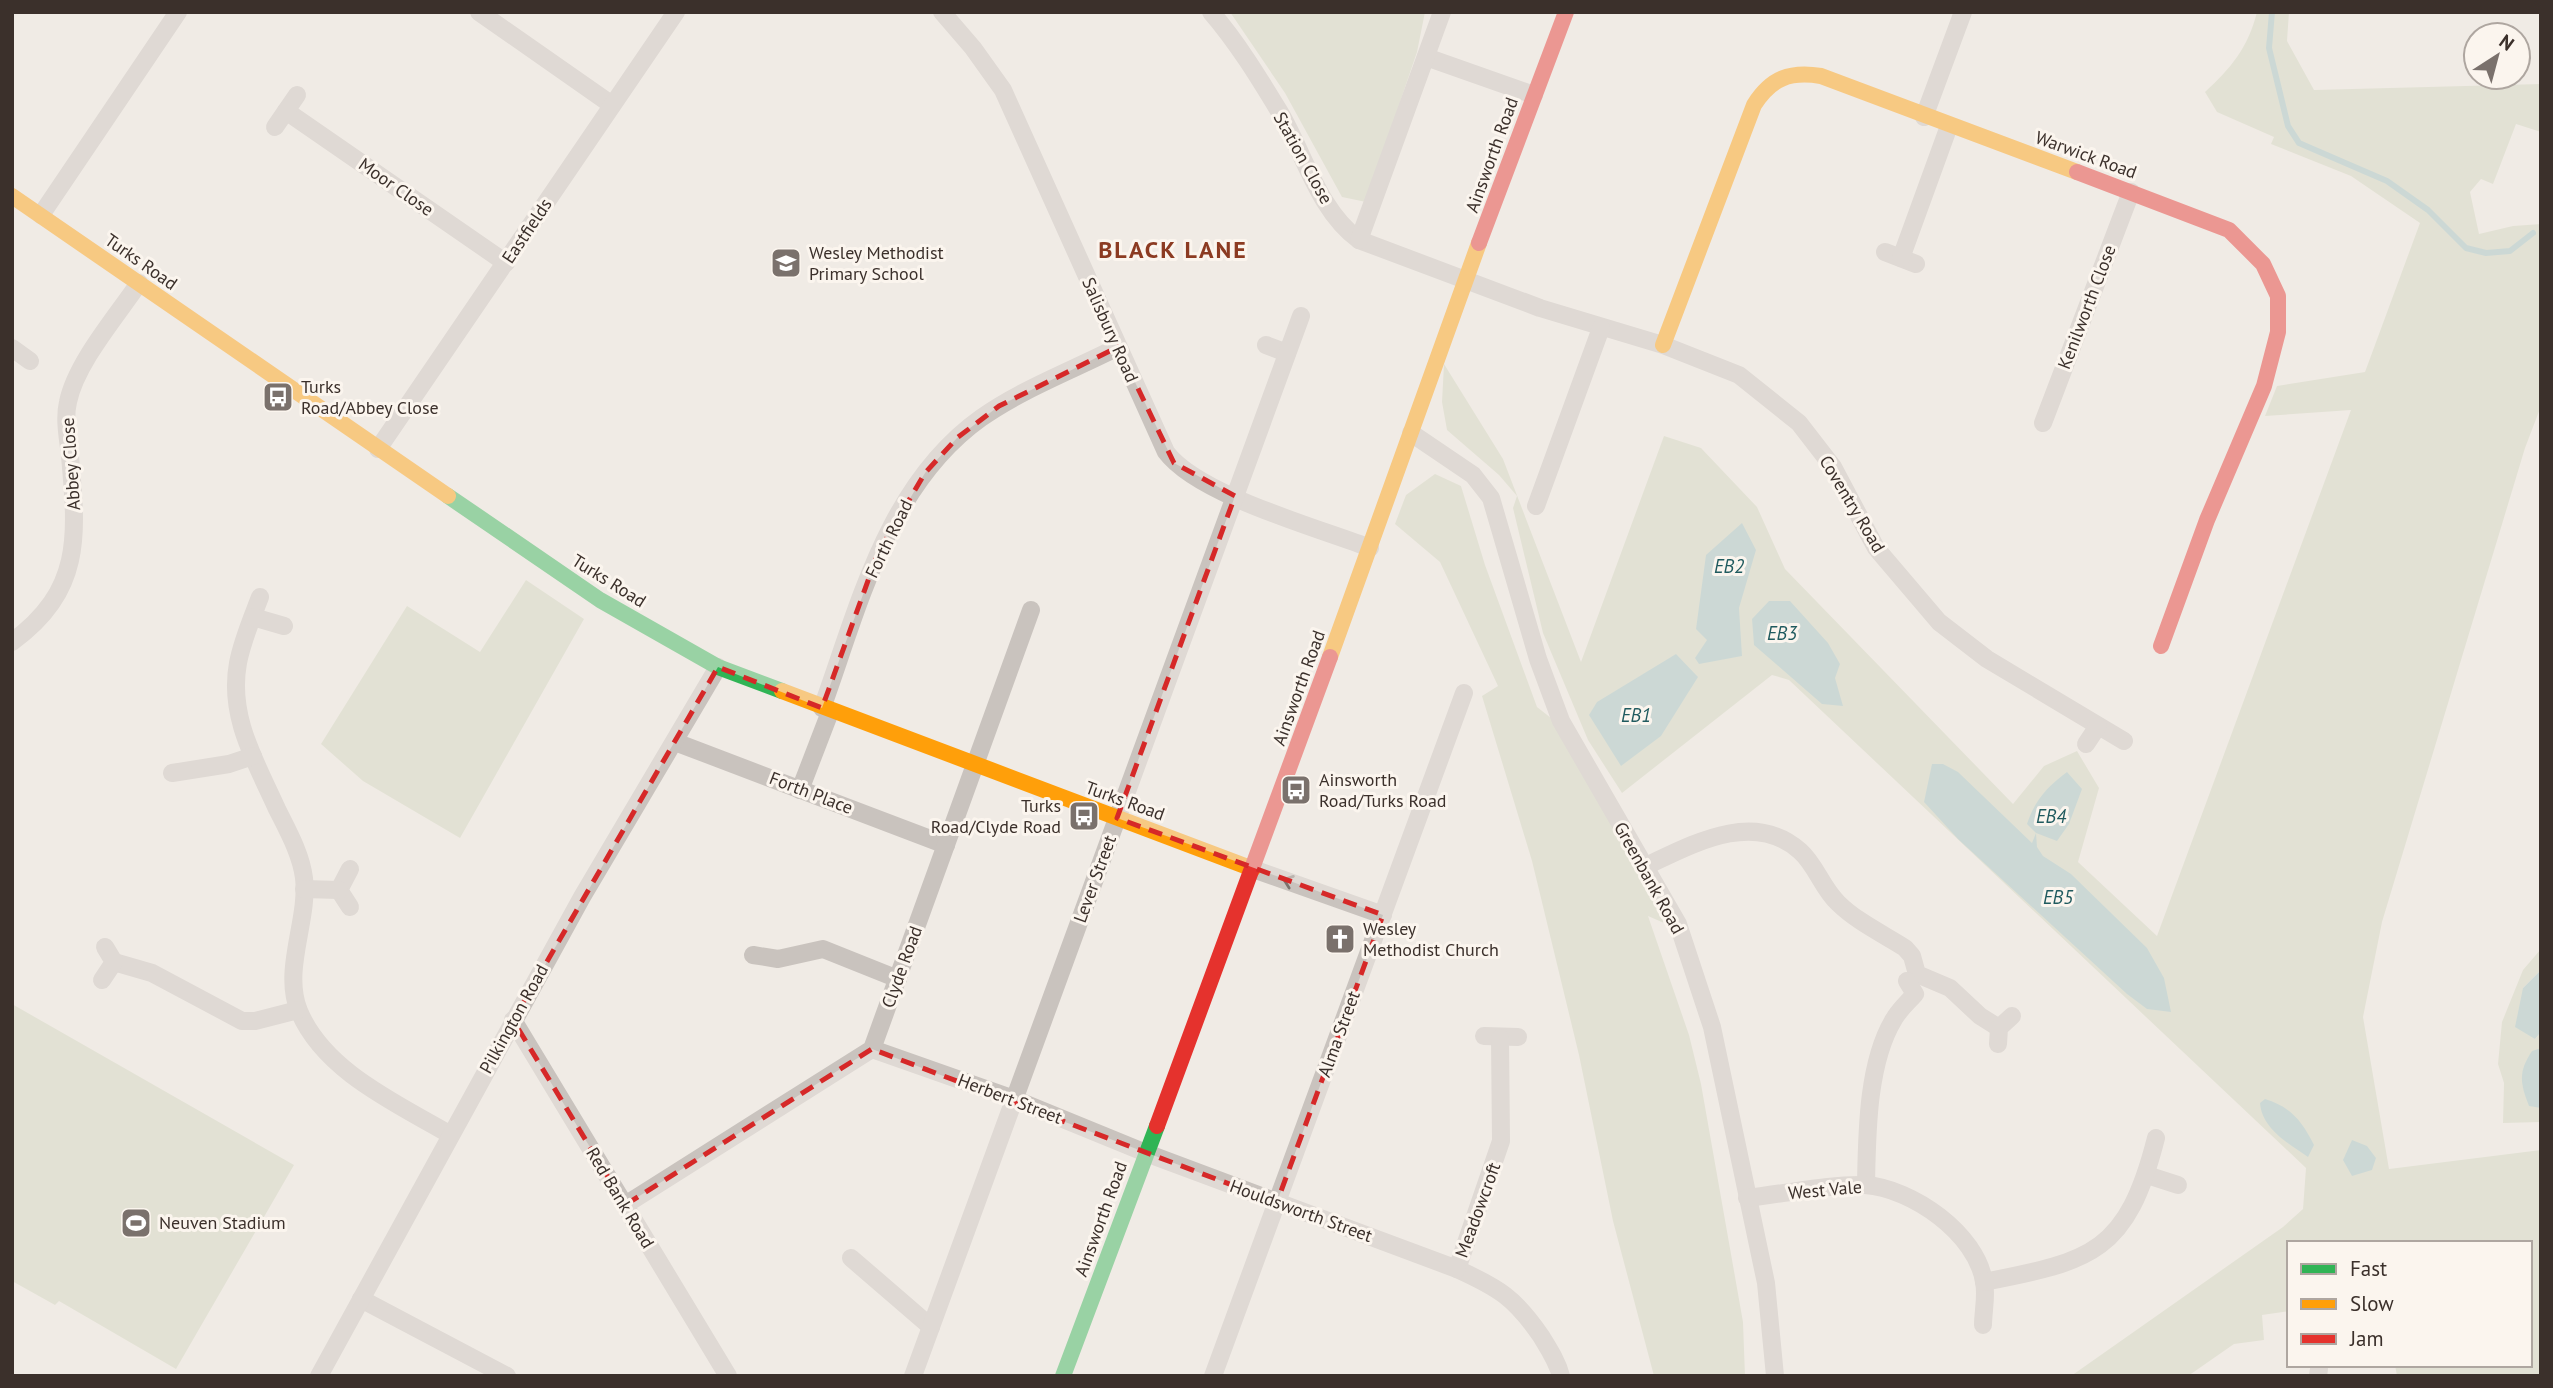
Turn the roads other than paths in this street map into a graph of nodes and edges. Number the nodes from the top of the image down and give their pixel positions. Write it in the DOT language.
graph roads {
  1 [pos="178,12"];
  2 [pos="479,12"];
  3 [pos="676,12"];
  4 [pos="942,12"];
  5 [pos="1212,12"];
  6 [pos="1442,12"];
  7 [pos="1566,12"];
  8 [pos="1963,12"];
  9 [pos="1426,57"];
  10 [pos="297,94"];
  11 [pos="1534,95"];
  12 [pos="612,105"];
  13 [pos="286,111"];
  14 [pos="1924,117"];
  15 [pos="275,127"];
  16 [pos="1949,127"];
  17 [pos="2132,192"];
  18 [pos="12,196"];
  19 [pos="41,215"];
  20 [pos="1359,240"];
  21 [pos="1900,258"];
  22 [pos="506,263"];
  23 [pos="1465,281"];
  24 [pos="139,283"];
  25 [pos="1301,316"];
  26 [pos="1601,328"];
  27 [pos="1266,345"];
  28 [pos="1663,345"];
  29 [pos="1118,347"];
  30 [pos="12,348"];
  31 [pos="1287,353"];
  32 [pos="30,362"];
  33 [pos="2043,423"];
  34 [pos="1411,433"];
  35 [pos="378,449"];
  36 [pos="1235,496"];
  37 [pos="1536,506"];
  38 [pos="1370,548"];
  39 [pos="260,597"];
  40 [pos="1031,610"];
  41 [pos="253,617"];
  42 [pos="284,626"];
  43 [pos="12,642"];
  44 [pos="2161,646"];
  45 [pos="718,667"];
  46 [pos="1464,693"];
  47 [pos="826,710"];
  48 [pos="2098,726"];
  49 [pos="2124,741"];
  50 [pos="675,742"];
  51 [pos="2086,744"];
  52 [pos="253,756"];
  53 [pos="975,765"];
  54 [pos="172,772"];
  55 [pos="800,790"];
  56 [pos="1117,818"];
  57 [pos="946,845"];
  58 [pos="1644,867"];
  59 [pos="350,869"];
  60 [pos="1253,869"];
  61 [pos="304,889"];
  62 [pos="339,890"];
  63 [pos="350,907"];
  64 [pos="1383,915"];
  65 [pos="753,955"];
  66 [pos="102,979"];
  67 [pos="898,979"];
  68 [pos="1907,981"];
  69 [pos="298,1010"];
  70 [pos="513,1020"];
  71 [pos="2003,1030"];
  72 [pos="1518,1037"];
  73 [pos="872,1049"];
  74 [pos="1014,1099"];
  75 [pos="449,1134"];
  76 [pos="2156,1138"];
  77 [pos="1146,1153"];
  78 [pos="2147,1175"];
  79 [pos="1866,1185"];
  80 [pos="2178,1185"];
  81 [pos="1747,1198"];
  82 [pos="1277,1202"];
  83 [pos="625,1205"];
  84 [pos="851,1258"];
  85 [pos="1457,1269"];
  86 [pos="1984,1282"];
  87 [pos="361,1298"];
  88 [pos="1983,1325"];
  89 [pos="931,1327"];
  90 [pos="319,1376"];
  91 [pos="507,1376"];
  92 [pos="728,1376"];
  93 [pos="913,1376"];
  94 [pos="1063,1376"];
  95 [pos="1213,1376"];
  96 [pos="1560,1376"];
  97 [pos="1775,1376"];
  1 -- 19 [label="street"];
  2 -- 12 [label="street"];
  3 -- 12 [label="street, Eastfields"];
  4 -- 29 [label="street, Salisbury Road"];
  5 -- 20 [label="street, Station Close"];
  6 -- 9 [label="street"];
  7 -- 11 [label="street, Ainsworth Road"];
  8 -- 14 [label="street"];
  9 -- 11 [label="street"];
  9 -- 20 [label="street"];
  10 -- 13 [label="street"];
  11 -- 23 [label="street, Ainsworth Road"];
  12 -- 22 [label="street, Eastfields"];
  13 -- 15 [label="street"];
  13 -- 22 [label="street, Moor Close"];
  14 -- 16 [label="street, Warwick Road"];
  14 -- 28 [label="street, Warwick Road"];
  16 -- 17 [label="street, Warwick Road"];
  16 -- 21 [label="street"];
  17 -- 33 [label="street, Kenilworth Close"];
  17 -- 44 [label="street, Warwick Road"];
  18 -- 19 [label="street, Turks Road"];
  19 -- 24 [label="street, Turks Road"];
  20 -- 23 [label="street, Station Close"];
  22 -- 35 [label="street, Eastfields"];
  23 -- 26 [label="street, Coventry Road"];
  23 -- 34 [label="street, Ainsworth Road"];
  24 -- 35 [label="street, Turks Road"];
  24 -- 43 [label="street, Abbey Close"];
  25 -- 31 [label="street, Lever Street"];
  26 -- 28 [label="street, Coventry Road"];
  26 -- 37 [label="street"];
  27 -- 31 [label="street"];
  28 -- 48 [label="street, Coventry Road"];
  29 -- 36 [label="street, Salisbury Road"];
  29 -- 47 [label="street, Forth Road"];
  30 -- 32 [label="street"];
  31 -- 36 [label="street, Lever Street"];
  34 -- 38 [label="street, Ainsworth Road"];
  34 -- 58 [label="street, Greenbank Road"];
  35 -- 45 [label="street, Turks Road"];
  36 -- 38 [label="street, Salisbury Road"];
  36 -- 56 [label="street, Lever Street"];
  38 -- 60 [label="street, Ainsworth Road"];
  39 -- 41 [label="street"];
  40 -- 53 [label="street, Clyde Road"];
  41 -- 42 [label="street"];
  41 -- 52 [label="street"];
  45 -- 47 [label="street, Turks Road"];
  45 -- 50 [label="street, Pilkington Road"];
  46 -- 64 [label="street, Alma Street"];
  47 -- 53 [label="street, Turks Road"];
  47 -- 55 [label="street, Forth Road"];
  48 -- 49 [label="street, Coventry Road"];
  48 -- 51 [label="street"];
  50 -- 55 [label="street, Forth Place"];
  50 -- 70 [label="street, Pilkington Road"];
  52 -- 54 [label="street"];
  52 -- 61 [label="street"];
  53 -- 56 [label="street, Turks Road"];
  53 -- 57 [label="street, Clyde Road"];
  55 -- 57 [label="street, Forth Place"];
  56 -- 60 [label="street, Turks Road"];
  56 -- 74 [label="street, Lever Street"];
  57 -- 67 [label="street, Clyde Road"];
  58 -- 68 [label="street"];
  58 -- 81 [label="street, Greenbank Road"];
  59 -- 62 [label="street"];
  64 -- 60 [label="street, one-way"];
  60 -- 77 [label="street, Ainsworth Road"];
  61 -- 62 [label="street"];
  61 -- 69 [label="street"];
  62 -- 63 [label="street"];
  64 -- 82 [label="street, Alma Street"];
  65 -- 67 [label="street"];
  66 -- 69 [label="street"];
  67 -- 73 [label="street, Clyde Road"];
  68 -- 71 [label="street"];
  68 -- 79 [label="street"];
  69 -- 75 [label="street"];
  70 -- 75 [label="street, Pilkington Road"];
  70 -- 83 [label="street, Red Bank Road"];
  72 -- 85 [label="street, Meadowcroft"];
  73 -- 74 [label="street, Herbert Street"];
  73 -- 83 [label="street"];
  74 -- 77 [label="street, Herbert Street"];
  74 -- 89 [label="street, Lever Street"];
  75 -- 87 [label="street, Pilkington Road"];
  76 -- 78 [label="street"];
  77 -- 82 [label="street, Houldsworth Street"];
  77 -- 94 [label="street, Ainsworth Road"];
  78 -- 80 [label="street"];
  78 -- 86 [label="street"];
  79 -- 81 [label="street, West Vale"];
  79 -- 86 [label="street, West Vale"];
  81 -- 97 [label="street, Greenbank Road"];
  82 -- 85 [label="street, Houldsworth Street"];
  82 -- 95 [label="street, Alma Street"];
  83 -- 92 [label="street, Red Bank Road"];
  84 -- 89 [label="street"];
  85 -- 96 [label="street, Meadowcroft"];
  86 -- 88 [label="street, West Vale"];
  87 -- 90 [label="street, Pilkington Road"];
  87 -- 91 [label="street"];
  89 -- 93 [label="street, Lever Street"];
}
